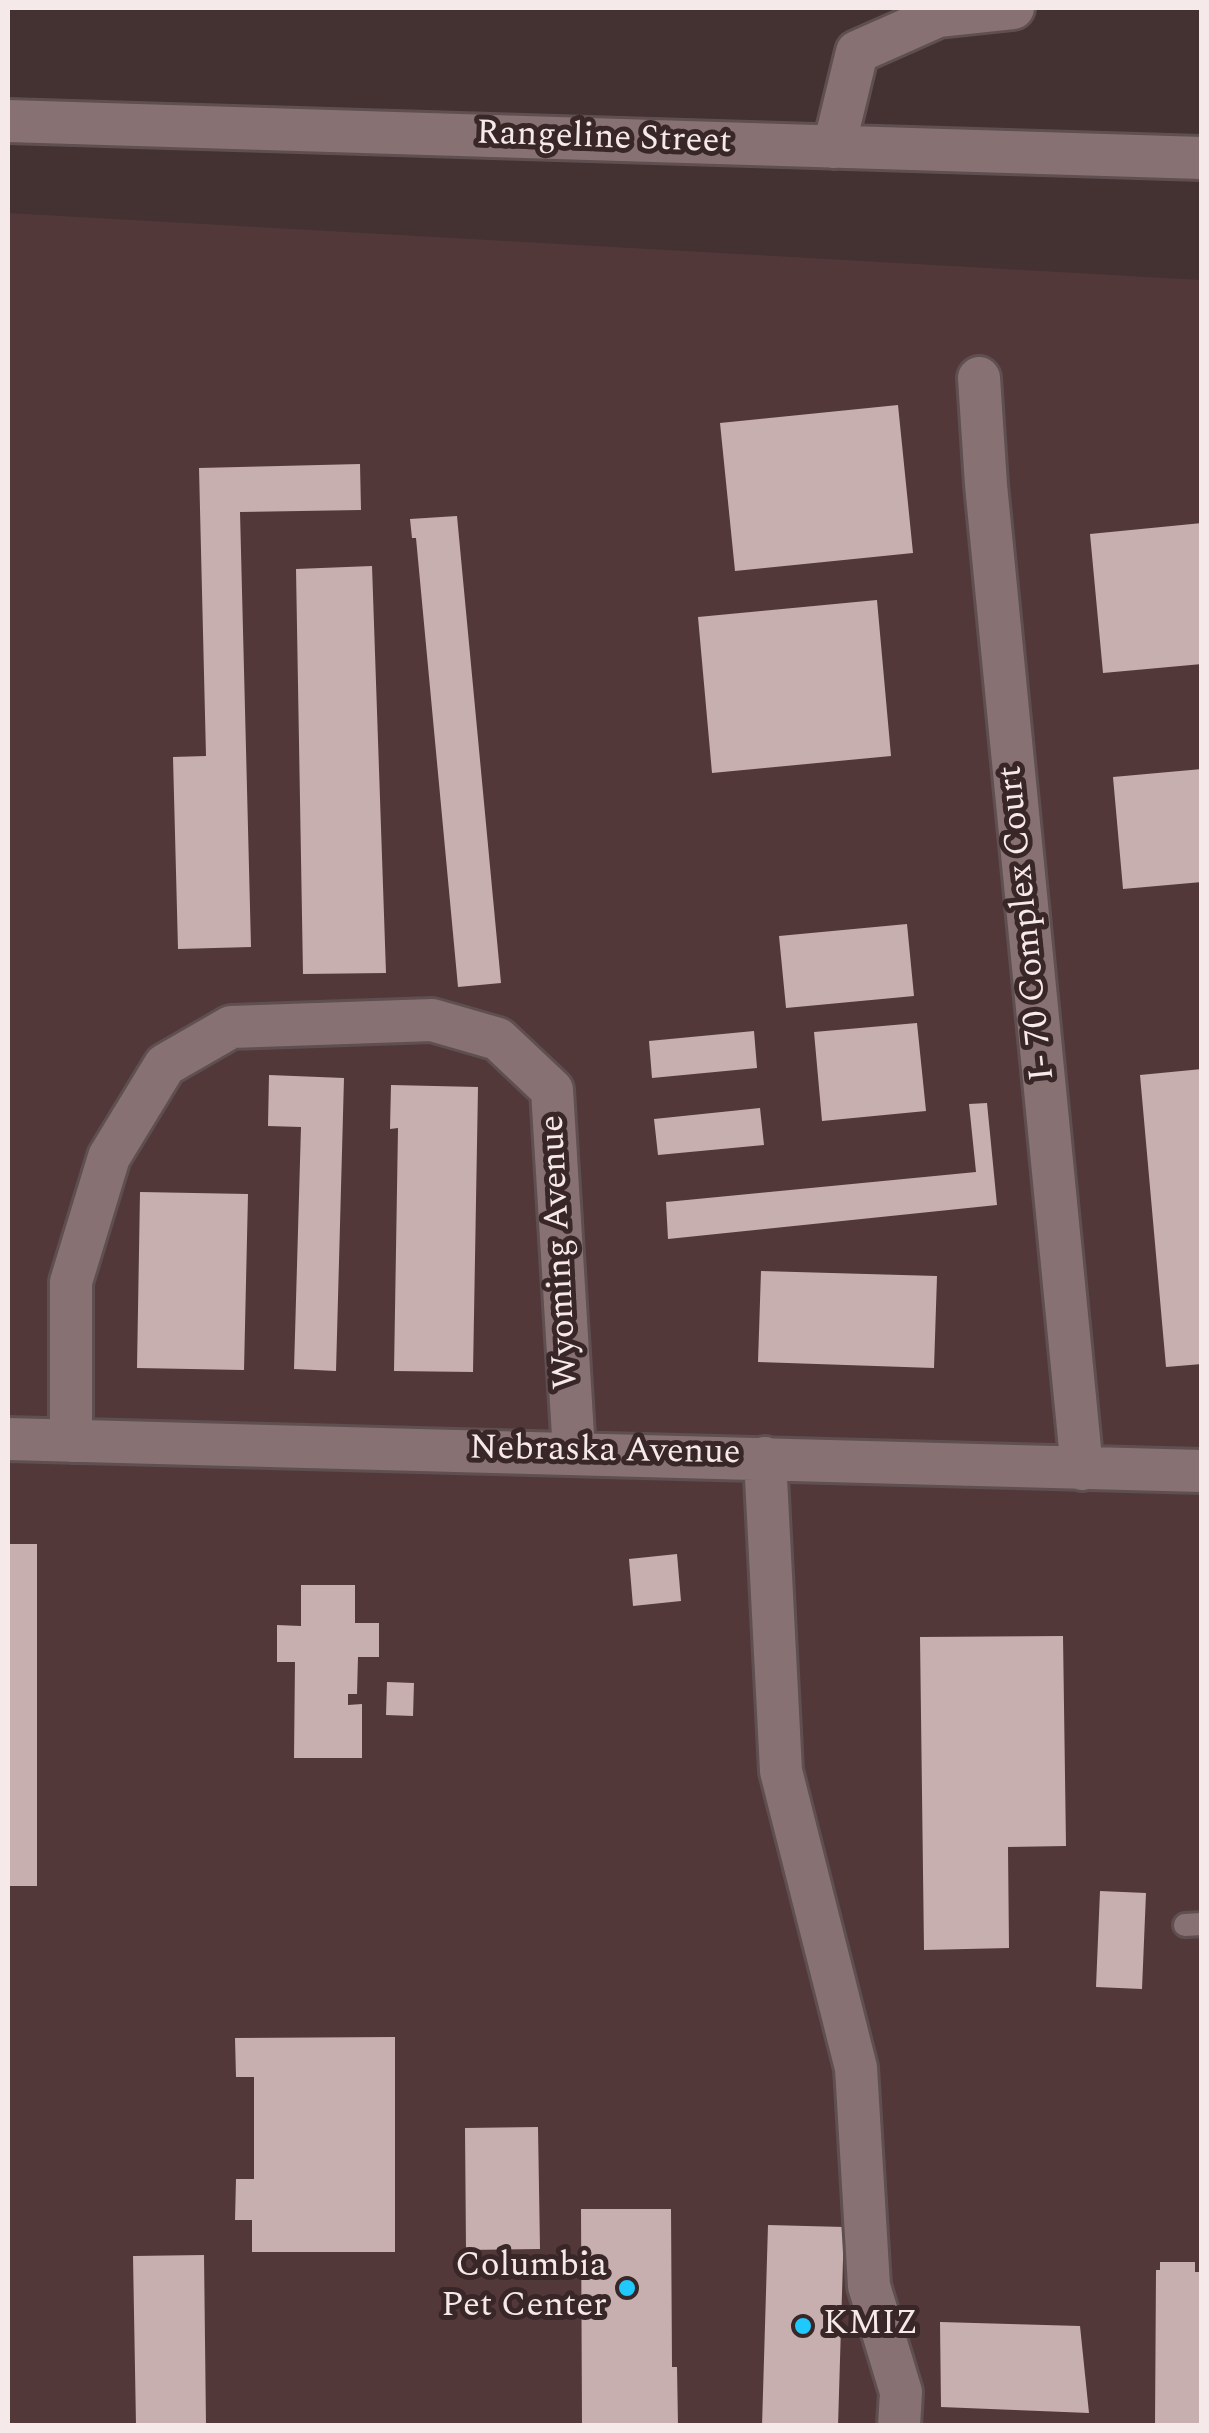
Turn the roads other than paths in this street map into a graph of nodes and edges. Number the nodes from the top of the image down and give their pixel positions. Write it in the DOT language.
graph roads {
  1 [pos="1013,8"];
  2 [pos="8,121"];
  3 [pos="834,148"];
  4 [pos="1202,158"];
  5 [pos="979,378"];
  6 [pos="8,1439"];
  7 [pos="71,1441"];
  8 [pos="574,1452"];
  9 [pos="765,1458"];
  10 [pos="1082,1469"];
  11 [pos="1202,1471"];
  12 [pos="899,2426"];
  1 -- 3 [label="street"];
  2 -- 3 [label="street, Rangeline Street"];
  3 -- 4 [label="street, Rangeline Street"];
  5 -- 10 [label="street, I- 70 Complex Court"];
  6 -- 7 [label="street, Nebraska Avenue"];
  7 -- 8 [label="street, Nebraska Avenue"];
  7 -- 8 [label="street, Wyoming Avenue"];
  8 -- 9 [label="street, Nebraska Avenue"];
  9 -- 10 [label="street, Nebraska Avenue"];
  9 -- 12 [label="street"];
  10 -- 11 [label="street, Nebraska Avenue"];
}
